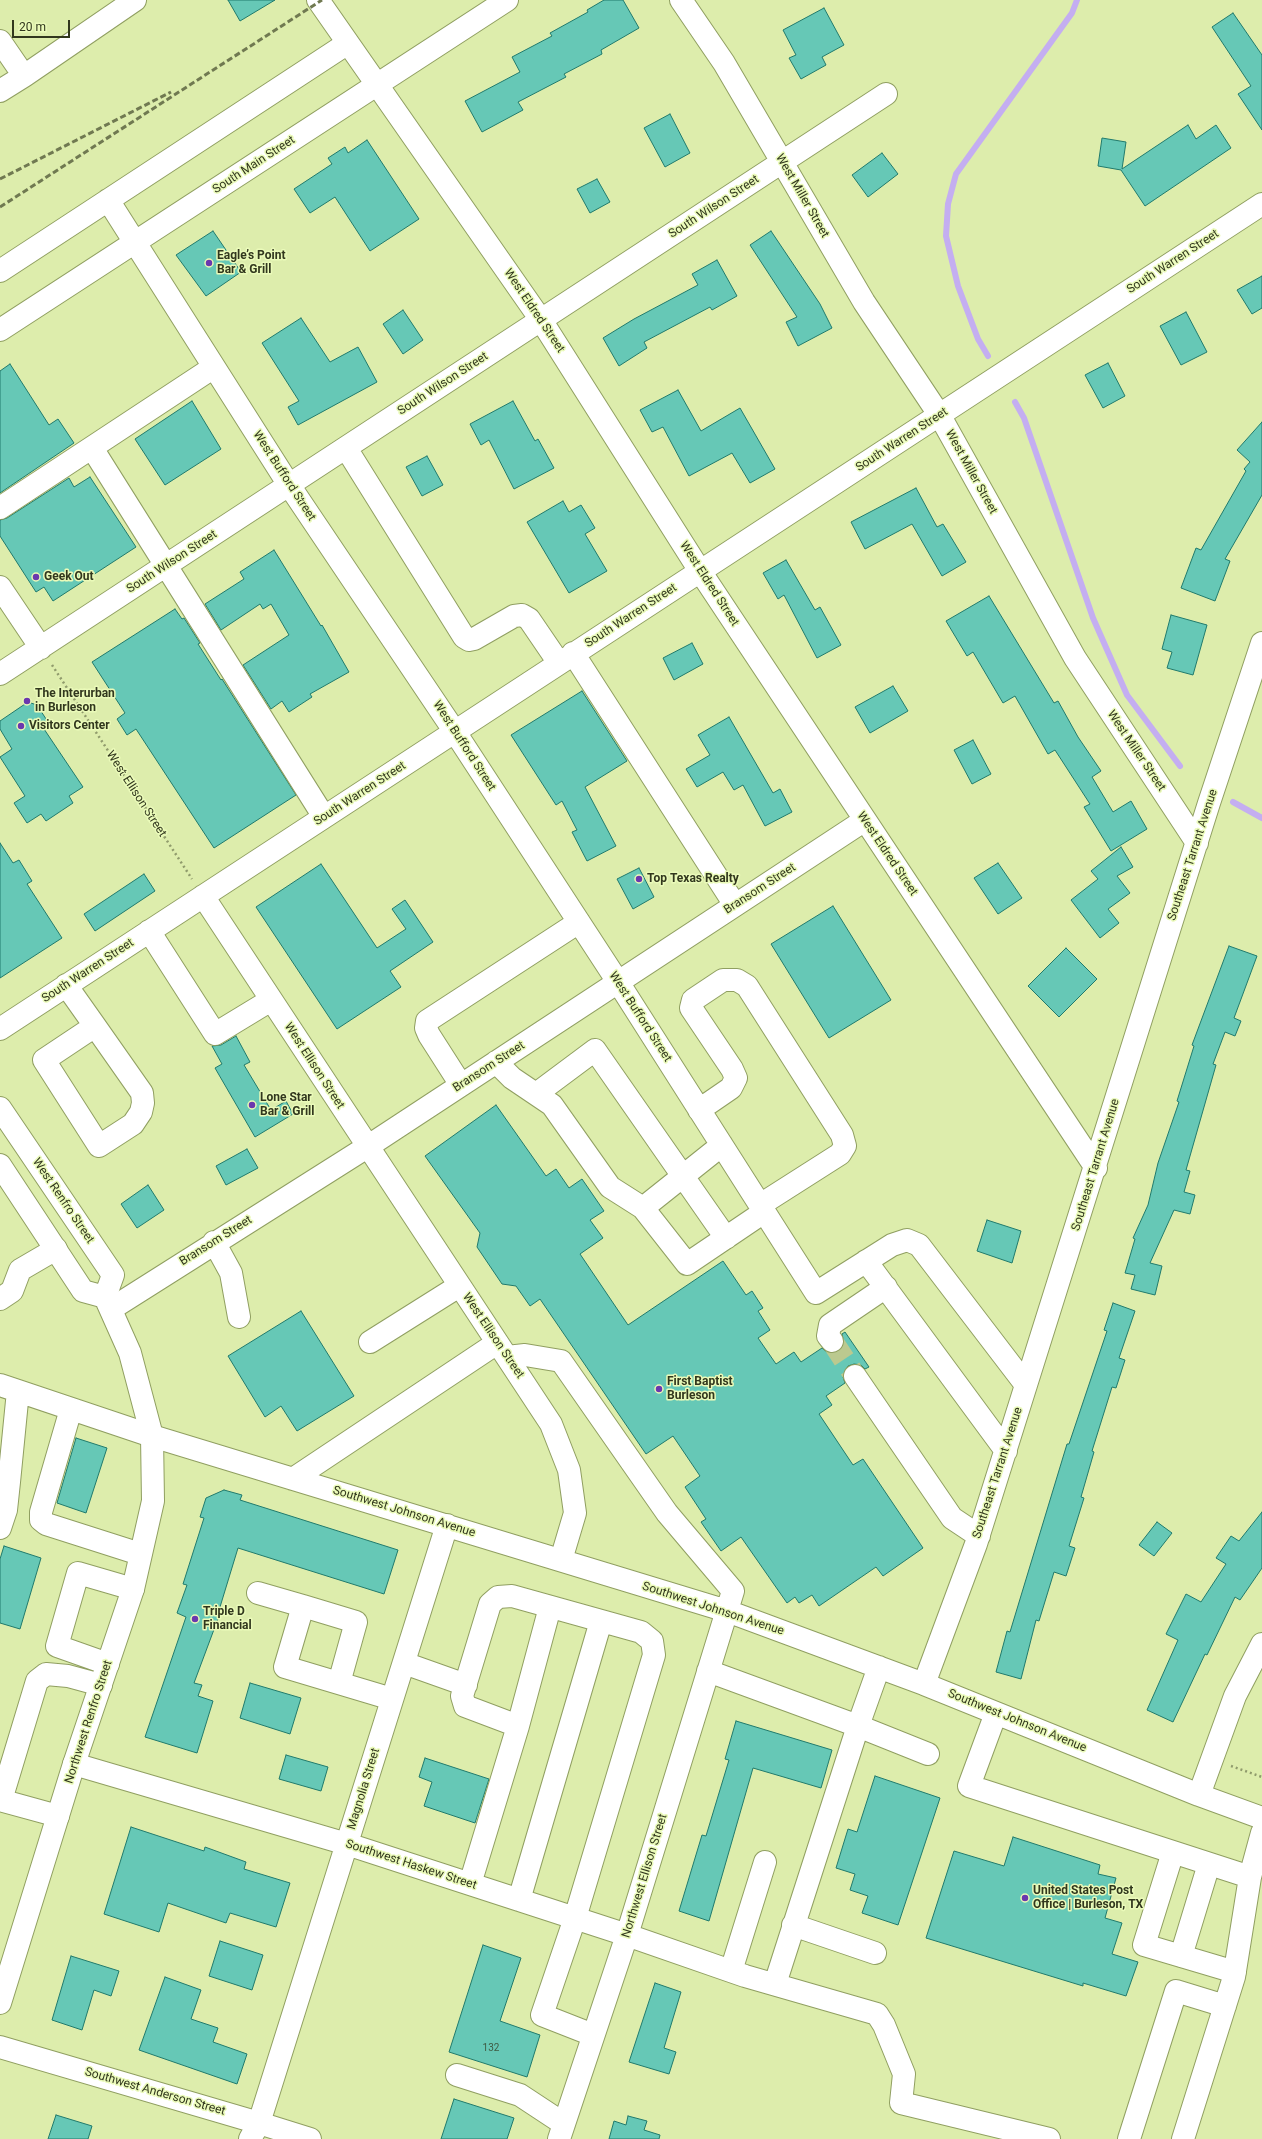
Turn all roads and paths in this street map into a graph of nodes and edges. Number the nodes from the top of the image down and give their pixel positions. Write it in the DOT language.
graph roads {
  1 [pos="136,0"];
  2 [pos="507,0"];
  3 [pos="681,0"];
  4 [pos="318,1"];
  5 [pos="0,41"];
  6 [pos="348,44"];
  7 [pos="24,76"];
  8 [pos="377,84"];
  9 [pos="0,91"];
  10 [pos="886,94"];
  11 [pos="782,162"];
  12 [pos="108,200"];
  13 [pos="1262,204"];
  14 [pos="135,242"];
  15 [pos="0,271"];
  16 [pos="541,320"];
  17 [pos="0,330"];
  18 [pos="214,368"];
  19 [pos="940,416"];
  20 [pos="92,448"];
  21 [pos="346,448"];
  22 [pos="289,485"];
  23 [pos="0,508"];
  24 [pos="166,566"];
  25 [pos="700,571"];
  26 [pos="0,587"];
  27 [pos="1262,643"];
  28 [pos="41,648"];
  29 [pos="566,658"];
  30 [pos="0,674"];
  31 [pos="455,732"];
  32 [pos="324,817"];
  33 [pos="865,820"];
  34 [pos="1197,843"];
  35 [pos="203,896"];
  36 [pos="735,905"];
  37 [pos="579,922"];
  38 [pos="149,931"];
  39 [pos="618,982"];
  40 [pos="66,985"];
  41 [pos="271,1000"];
  42 [pos="95,1026"];
  43 [pos="0,1029"];
  44 [pos="496,1062"];
  45 [pos="461,1085"];
  46 [pos="536,1094"];
  47 [pos="0,1108"];
  48 [pos="699,1110"];
  49 [pos="722,1145"];
  50 [pos="367,1147"];
  51 [pos="0,1165"];
  52 [pos="1096,1168"];
  53 [pos="684,1176"];
  54 [pos="643,1208"];
  55 [pos="762,1208"];
  56 [pos="726,1238"];
  57 [pos="214,1242"];
  58 [pos="56,1249"];
  59 [pos="866,1261"];
  60 [pos="459,1286"];
  61 [pos="886,1287"];
  62 [pos="0,1299"];
  63 [pos="108,1303"];
  64 [pos="239,1317"];
  65 [pos="832,1341"];
  66 [pos="370,1342"];
  67 [pos="502,1350"];
  68 [pos="855,1376"];
  69 [pos="1026,1385"];
  70 [pos="9,1388"];
  71 [pos="71,1409"];
  72 [pos="152,1436"];
  73 [pos="1006,1451"];
  74 [pos="293,1479"];
  75 [pos="5,1481"];
  76 [pos="447,1525"];
  77 [pos="0,1528"];
  78 [pos="979,1536"];
  79 [pos="140,1554"];
  80 [pos="561,1560"];
  81 [pos="133,1588"];
  82 [pos="258,1593"];
  83 [pos="303,1606"];
  84 [pos="550,1607"];
  85 [pos="727,1611"];
  86 [pos="601,1621"];
  87 [pos="1262,1644"];
  88 [pos="404,1663"];
  89 [pos="108,1664"];
  90 [pos="880,1668"];
  91 [pos="708,1671"];
  92 [pos="339,1683"];
  93 [pos="924,1684"];
  94 [pos="101,1685"];
  95 [pos="466,1685"];
  96 [pos="392,1700"];
  97 [pos="996,1713"];
  98 [pos="518,1726"];
  99 [pos="858,1726"];
  100 [pos="928,1754"];
  101 [pos="1212,1759"];
  102 [pos="74,1764"];
  103 [pos="1262,1777"];
  104 [pos="1199,1795"];
  105 [pos="0,1800"];
  106 [pos="58,1816"];
  107 [pos="1262,1818"];
  108 [pos="1262,1833"];
  109 [pos="347,1844"];
  110 [pos="1173,1852"];
  111 [pos="765,1862"];
  112 [pos="1209,1864"];
  113 [pos="1250,1878"];
  114 [pos="470,1884"];
  115 [pos="519,1900"];
  116 [pos="575,1918"];
  117 [pos="793,1925"];
  118 [pos="627,1935"];
  119 [pos="875,1952"];
  120 [pos="1181,1956"];
  121 [pos="1235,1972"];
  122 [pos="738,1974"];
  123 [pos="775,1984"];
  124 [pos="0,2003"];
  125 [pos="1225,2006"];
  126 [pos="593,2035"];
  127 [pos="0,2047"];
  128 [pos="457,2075"];
  129 [pos="255,2131"];
  130 [pos="561,2131"];
  131 [pos="310,2139"];
  132 [pos="1049,2139"];
  133 [pos="1129,2139"];
  134 [pos="1183,2139"];
  1 -- 7 [label="street"];
  2 -- 8 [label="street, South Main Street"];
  3 -- 11 [label="street, West Miller Street"];
  4 -- 6 [label="street, West Eldred Street"];
  5 -- 7 [label="street"];
  6 -- 8 [label="street, West Eldred Street"];
  6 -- 12 [label="street"];
  7 -- 9 [label="street"];
  8 -- 14 [label="street, South Main Street"];
  8 -- 16 [label="street, West Eldred Street"];
  10 -- 11 [label="street, South Wilson Street"];
  11 -- 16 [label="street, South Wilson Street"];
  11 -- 19 [label="street, West Miller Street"];
  12 -- 14 [label="street, West Bufford Street"];
  12 -- 15 [label="street"];
  13 -- 19 [label="street, South Warren Street"];
  14 -- 17 [label="street, South Main Street"];
  14 -- 18 [label="street, West Bufford Street"];
  16 -- 21 [label="street, South Wilson Street"];
  16 -- 25 [label="street, West Eldred Street"];
  18 -- 20 [label="street"];
  18 -- 22 [label="street, West Bufford Street"];
  19 -- 25 [label="street, South Warren Street"];
  19 -- 34 [label="street, West Miller Street"];
  20 -- 23 [label="street"];
  20 -- 24 [label="street"];
  21 -- 22 [label="street, South Wilson Street"];
  21 -- 29 [label="street"];
  22 -- 24 [label="street, South Wilson Street"];
  22 -- 31 [label="street, West Bufford Street"];
  24 -- 28 [label="street, South Wilson Street"];
  24 -- 32 [label="street"];
  25 -- 29 [label="street, South Warren Street"];
  25 -- 33 [label="street, West Eldred Street"];
  26 -- 28 [label="street"];
  27 -- 34 [label="street, Southeast Tarrant Avenue"];
  28 -- 30 [label="street, South Wilson Street"];
  28 -- 35 [label="path, West Ellison Street"];
  29 -- 31 [label="street, South Warren Street"];
  29 -- 36 [label="street"];
  31 -- 32 [label="street, South Warren Street"];
  31 -- 37 [label="street, West Bufford Street"];
  32 -- 35 [label="street, South Warren Street"];
  33 -- 36 [label="street, Bransom Street"];
  33 -- 52 [label="street, West Eldred Street"];
  34 -- 52 [label="street, Southeast Tarrant Avenue"];
  35 -- 38 [label="street, South Warren Street"];
  35 -- 41 [label="street, West Ellison Street"];
  36 -- 39 [label="street, Bransom Street"];
  37 -- 39 [label="street, West Bufford Street"];
  37 -- 45 [label="street"];
  38 -- 40 [label="street, South Warren Street"];
  38 -- 41 [label="street"];
  39 -- 44 [label="street, Bransom Street"];
  39 -- 48 [label="street, West Bufford Street"];
  40 -- 42 [label="street"];
  40 -- 43 [label="street, South Warren Street"];
  41 -- 50 [label="street, West Ellison Street"];
  42 -- 42 [label="street"];
  44 -- 45 [label="street, Bransom Street"];
  44 -- 46 [label="street"];
  45 -- 50 [label="street, Bransom Street"];
  46 -- 53 [label="street"];
  46 -- 54 [label="street"];
  47 -- 63 [label="street, West Renfro Street"];
  48 -- 49 [label="street, West Bufford Street"];
  48 -- 55 [label="street"];
  49 -- 53 [label="street"];
  49 -- 55 [label="street, West Bufford Street"];
  50 -- 57 [label="street, Bransom Street"];
  50 -- 60 [label="street, West Ellison Street"];
  51 -- 58 [label="street"];
  52 -- 69 [label="street, Southeast Tarrant Avenue"];
  53 -- 54 [label="street"];
  53 -- 56 [label="street"];
  54 -- 56 [label="street"];
  55 -- 56 [label="street"];
  55 -- 59 [label="street, West Bufford Street"];
  57 -- 63 [label="street, Bransom Street"];
  57 -- 64 [label="street"];
  58 -- 62 [label="street"];
  58 -- 63 [label="street"];
  59 -- 61 [label="street"];
  59 -- 69 [label="street"];
  60 -- 66 [label="street"];
  60 -- 67 [label="street, West Ellison Street"];
  61 -- 65 [label="street"];
  61 -- 73 [label="street"];
  63 -- 72 [label="street"];
  67 -- 74 [label="street"];
  67 -- 80 [label="street, West Ellison Street"];
  67 -- 85 [label="street, Northwest Ellison Street"];
  68 -- 78 [label="street"];
  69 -- 73 [label="street, Southeast Tarrant Avenue"];
  70 -- 71 [label="street, Southwest Johnson Avenue"];
  70 -- 75 [label="street"];
  71 -- 72 [label="street, Southwest Johnson Avenue"];
  71 -- 79 [label="street"];
  72 -- 74 [label="street, Southwest Johnson Avenue"];
  72 -- 79 [label="street, Northwest Renfro Street"];
  73 -- 78 [label="street, Southeast Tarrant Avenue"];
  74 -- 76 [label="street, Southwest Johnson Avenue"];
  75 -- 77 [label="street"];
  76 -- 80 [label="street, Southwest Johnson Avenue"];
  76 -- 88 [label="street, Magnolia Street"];
  78 -- 93 [label="street, Southeast Tarrant Avenue"];
  79 -- 81 [label="street, Northwest Renfro Street"];
  80 -- 85 [label="street, Southwest Johnson Avenue"];
  81 -- 89 [label="street, Northwest Renfro Street"];
  81 -- 89 [label="street"];
  82 -- 83 [label="street"];
  83 -- 92 [label="street"];
  83 -- 92 [label="street"];
  84 -- 86 [label="street"];
  84 -- 95 [label="street"];
  84 -- 98 [label="street"];
  85 -- 90 [label="street, Southwest Johnson Avenue"];
  85 -- 91 [label="street, Northwest Ellison Street"];
  86 -- 115 [label="street"];
  86 -- 116 [label="street"];
  87 -- 101 [label="street"];
  88 -- 95 [label="street"];
  88 -- 96 [label="street, Magnolia Street"];
  89 -- 94 [label="street, Northwest Renfro Street"];
  90 -- 93 [label="street, Southwest Johnson Avenue"];
  90 -- 99 [label="street"];
  91 -- 99 [label="street"];
  91 -- 118 [label="street, Northwest Ellison Street"];
  92 -- 96 [label="street"];
  93 -- 97 [label="street, Southwest Johnson Avenue"];
  94 -- 102 [label="street, Northwest Renfro Street"];
  94 -- 105 [label="street"];
  95 -- 98 [label="street"];
  96 -- 109 [label="street, Magnolia Street"];
  97 -- 104 [label="street, Southwest Johnson Avenue"];
  97 -- 110 [label="street"];
  98 -- 114 [label="street"];
  99 -- 100 [label="street"];
  99 -- 117 [label="street"];
  101 -- 103 [label="path"];
  101 -- 104 [label="street"];
  102 -- 106 [label="street, Northwest Renfro Street"];
  102 -- 109 [label="street, Southwest Haskew Street"];
  104 -- 107 [label="street, Southwest Johnson Avenue"];
  105 -- 106 [label="street"];
  106 -- 124 [label="street, Northwest Renfro Street"];
  108 -- 113 [label="street"];
  109 -- 114 [label="street, Southwest Haskew Street"];
  109 -- 129 [label="street, Magnolia Street"];
  110 -- 112 [label="street"];
  110 -- 120 [label="street"];
  111 -- 122 [label="street"];
  112 -- 113 [label="street"];
  112 -- 120 [label="street"];
  113 -- 121 [label="street"];
  114 -- 115 [label="street, Southwest Haskew Street"];
  115 -- 116 [label="street, Southwest Haskew Street"];
  116 -- 118 [label="street, Southwest Haskew Street"];
  116 -- 126 [label="street"];
  117 -- 119 [label="street"];
  117 -- 123 [label="street"];
  118 -- 122 [label="street, Southwest Haskew Street"];
  118 -- 126 [label="street, Northwest Ellison Street"];
  120 -- 121 [label="street"];
  121 -- 125 [label="street"];
  122 -- 123 [label="street, Southwest Haskew Street"];
  123 -- 132 [label="street, Southwest Haskew Street"];
  125 -- 133 [label="street"];
  125 -- 134 [label="street"];
  126 -- 130 [label="street, Northwest Ellison Street"];
  127 -- 129 [label="street, Southwest Anderson Street"];
  128 -- 130 [label="street"];
  129 -- 131 [label="street, Southwest Anderson Street"];
}
